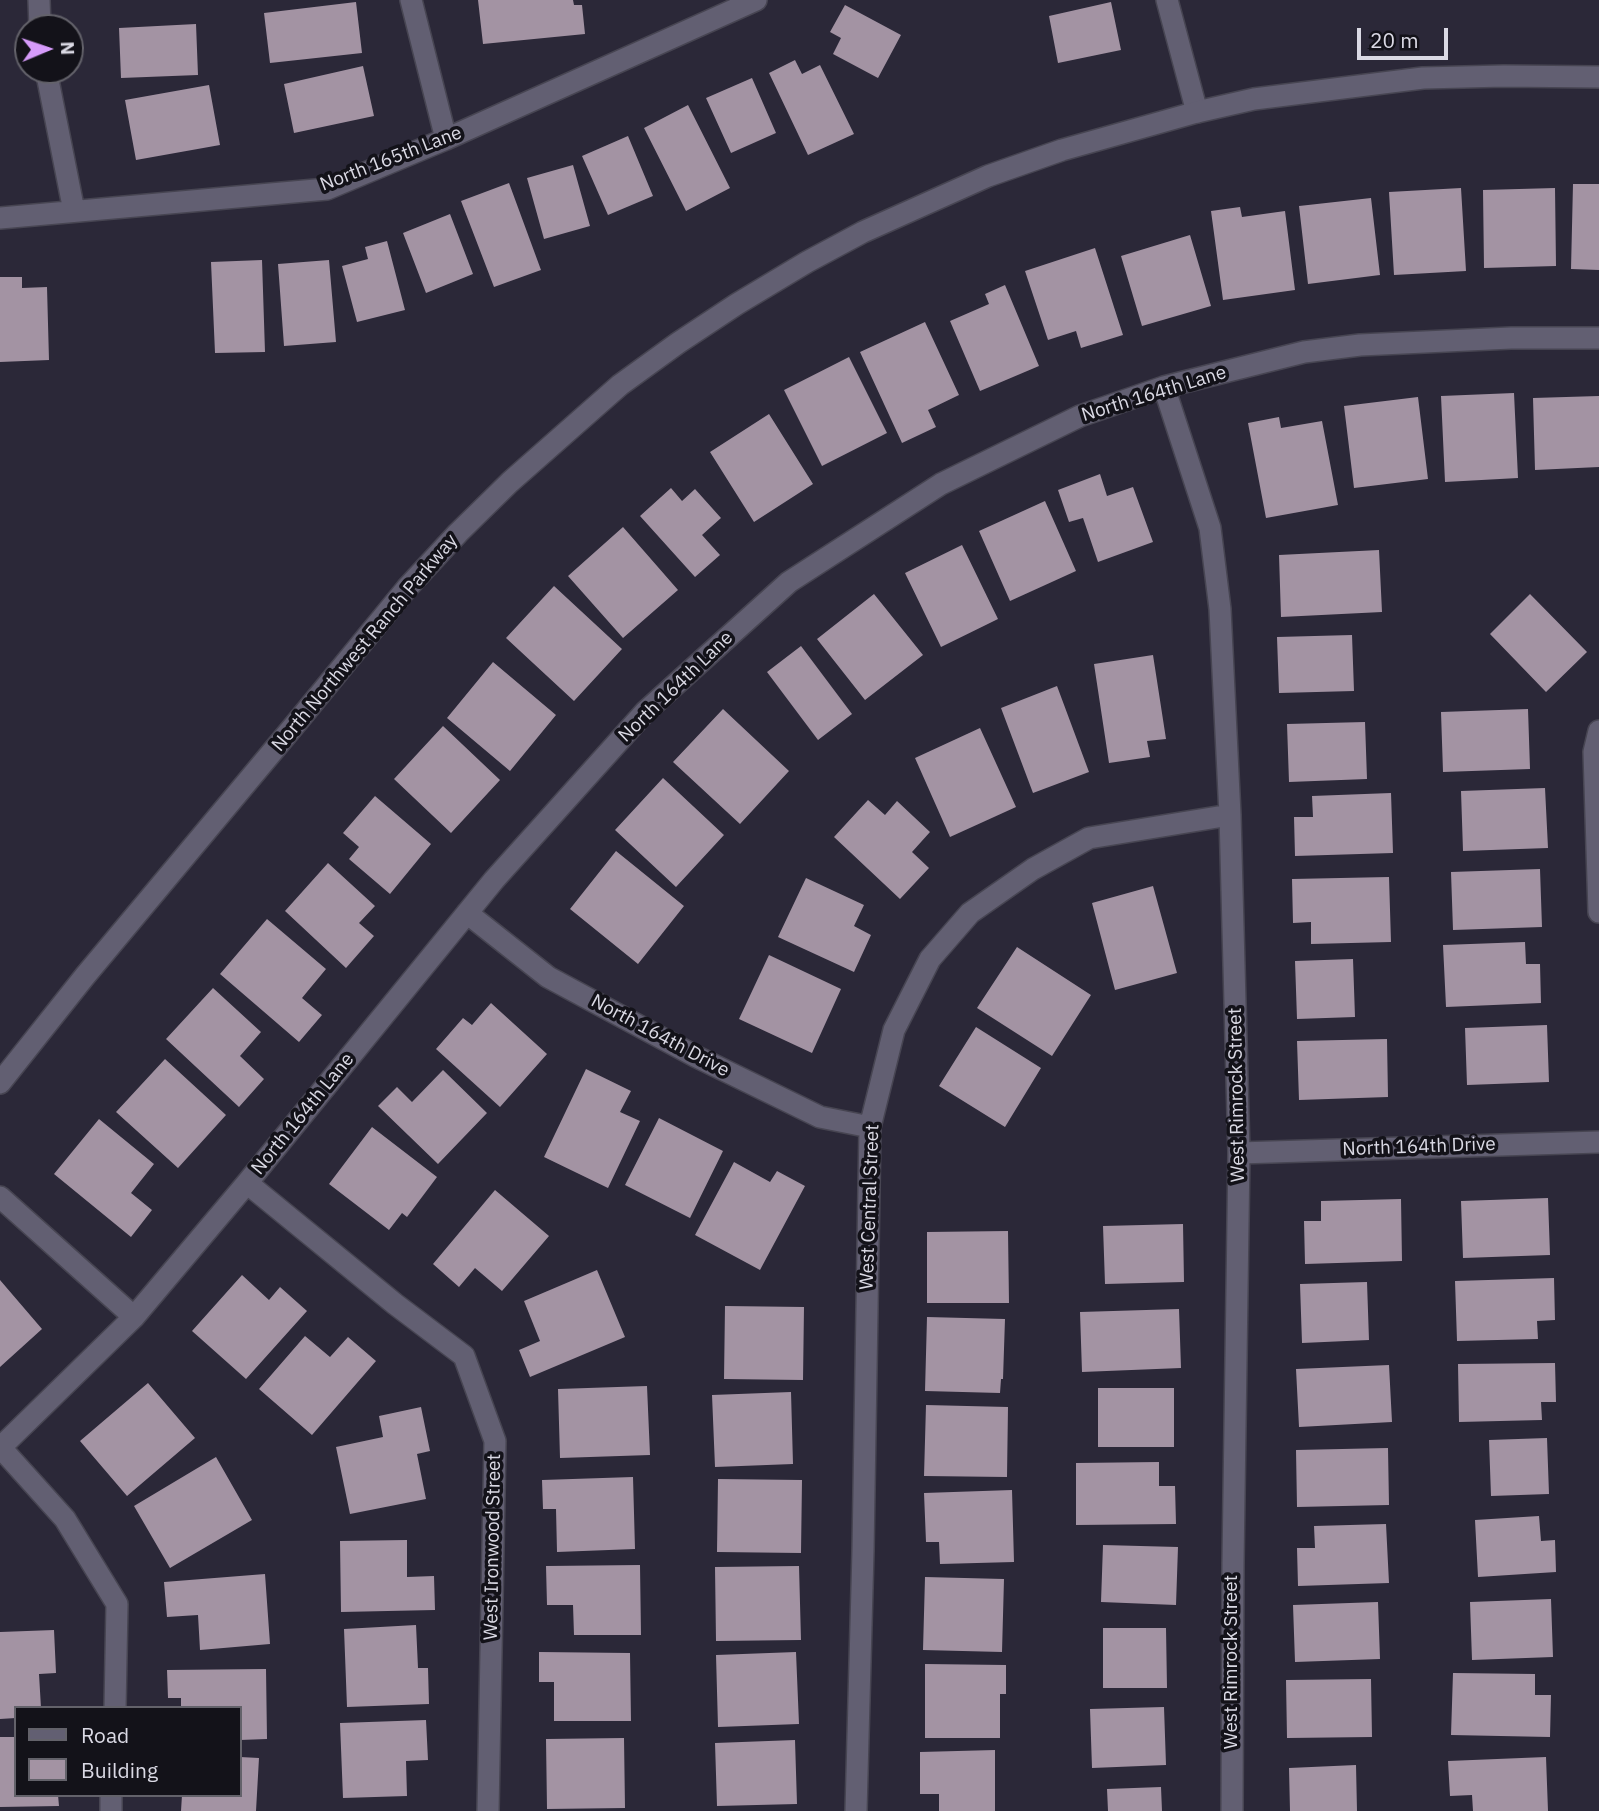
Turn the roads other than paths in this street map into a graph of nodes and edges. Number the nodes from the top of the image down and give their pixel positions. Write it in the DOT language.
graph roads {
  1 [pos="411,0"];
  2 [pos="756,0"];
  3 [pos="1167,0"];
  4 [pos="1599,77"];
  5 [pos="49,84"];
  6 [pos="1197,112"];
  7 [pos="446,139"];
  8 [pos="75,211"];
  9 [pos="0,218"];
  10 [pos="1599,338"];
  11 [pos="1164,387"];
  12 [pos="1599,731"];
  13 [pos="1230,815"];
  14 [pos="1599,912"];
  15 [pos="467,914"];
  16 [pos="0,1083"];
  17 [pos="870,1127"];
  18 [pos="1599,1142"];
  19 [pos="1239,1153"];
  20 [pos="247,1183"];
  21 [pos="0,1197"];
  22 [pos="134,1317"];
  23 [pos="1,1448"];
  24 [pos="115,1706"];
  25 [pos="488,1811"];
  26 [pos="856,1811"];
  27 [pos="1232,1811"];
  1 -- 7 [label="street"];
  2 -- 7 [label="street, North 165th Lane"];
  3 -- 6 [label="street"];
  4 -- 6 [label="street, North Northwest Ranch Parkway"];
  5 -- 8 [label="street"];
  6 -- 16 [label="street, North Northwest Ranch Parkway"];
  7 -- 8 [label="street, North 165th Lane"];
  8 -- 9 [label="street, North 165th Lane"];
  10 -- 11 [label="street, North 164th Lane"];
  11 -- 13 [label="street, West Rimrock Street"];
  11 -- 15 [label="street, North 164th Lane"];
  12 -- 14 [label="street"];
  13 -- 17 [label="street, West Central Street"];
  13 -- 19 [label="street, West Rimrock Street"];
  15 -- 17 [label="street, North 164th Drive"];
  15 -- 20 [label="street, North 164th Lane"];
  17 -- 26 [label="street, West Central Street"];
  18 -- 19 [label="street, North 164th Drive"];
  19 -- 27 [label="street, West Rimrock Street"];
  20 -- 22 [label="street, North 164th Lane"];
  20 -- 25 [label="street, West Ironwood Street"];
  21 -- 22 [label="street"];
  22 -- 23 [label="street, North 164th Lane"];
  23 -- 24 [label="street"];
}
